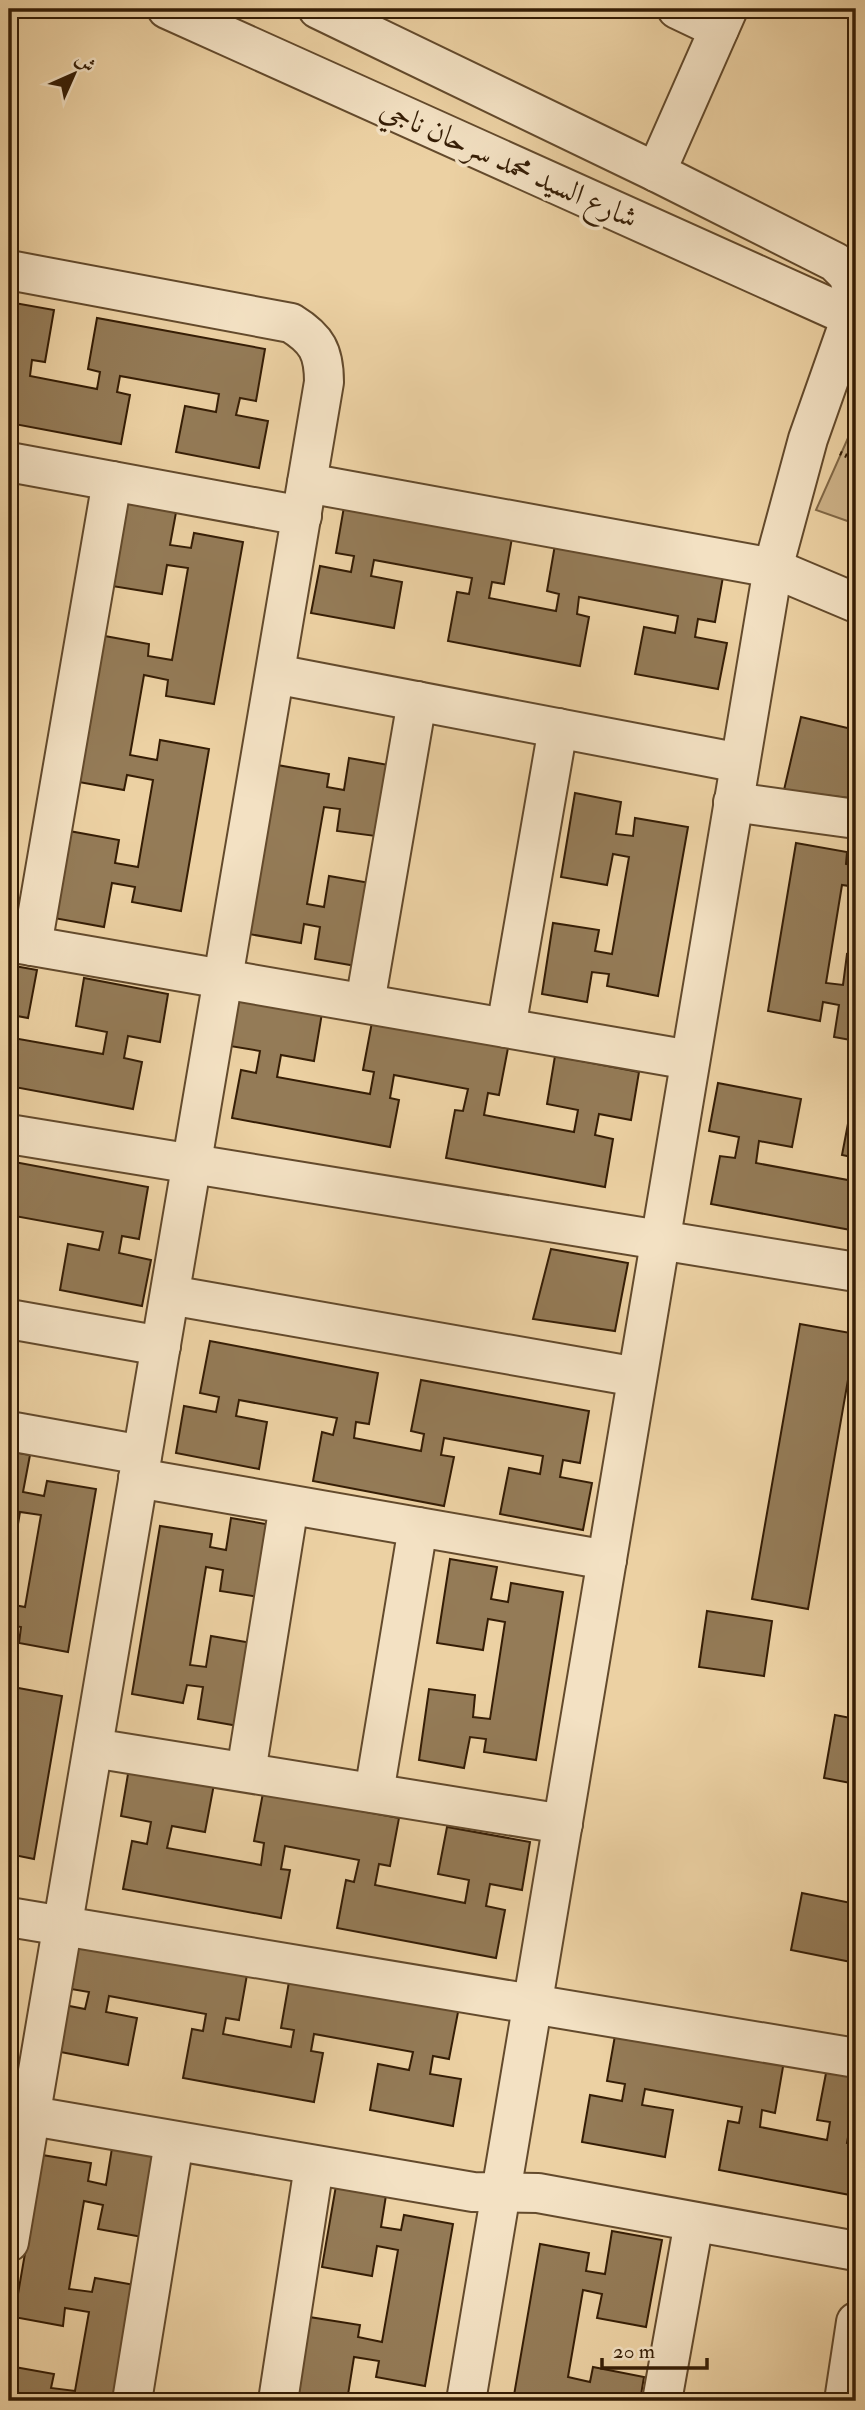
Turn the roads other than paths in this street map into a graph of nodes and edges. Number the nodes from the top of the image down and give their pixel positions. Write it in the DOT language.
graph roads {
  1 [pos="167,9"];
  2 [pos="318,9"];
  3 [pos="677,9"];
  4 [pos="724,19"];
  5 [pos="656,172"];
  6 [pos="9,270"];
  7 [pos="854,318"];
  8 [pos="9,461"];
  9 [pos="112,481"];
  10 [pos="304,499"];
  11 [pos="773,568"];
  12 [pos="856,603"];
  13 [pos="275,674"];
  14 [pos="417,701"];
  15 [pos="558,728"];
  16 [pos="740,763"];
  17 [pos="733,803"];
  18 [pos="856,819"];
  19 [pos="20,944"];
  20 [pos="223,979"];
  21 [pos="365,1003"];
  22 [pos="506,1028"];
  23 [pos="690,1060"];
  24 [pos="9,1134"];
  25 [pos="192,1164"];
  26 [pos="660,1240"];
  27 [pos="856,1272"];
  28 [pos="170,1295"];
  29 [pos="9,1320"];
  30 [pos="161,1346"];
  31 [pos="638,1377"];
  32 [pos="9,1431"];
  33 [pos="140,1467"];
  34 [pos="289,1505"];
  35 [pos="418,1527"];
  36 [pos="607,1560"];
  37 [pos="93,1748"];
  38 [pos="246,1772"];
  39 [pos="374,1793"];
  40 [pos="563,1824"];
  41 [pos="9,1917"];
  42 [pos="62,1926"];
  43 [pos="532,2004"];
  44 [pos="856,2058"];
  45 [pos="20,2114"];
  46 [pos="174,2142"];
  47 [pos="314,2166"];
  48 [pos="500,2193"];
  49 [pos="694,2222"];
  50 [pos="9,2242"];
  51 [pos="856,2251"];
  52 [pos="856,2322"];
  53 [pos="132,2401"];
  54 [pos="278,2401"];
  55 [pos="466,2401"];
  56 [pos="662,2401"];
  57 [pos="844,2401"];
  1 -- 7 [label="street, شارع السيد محمد سرحان ناجي"];
  2 -- 5 [label="street"];
  3 -- 4 [label="street"];
  4 -- 5 [label="street"];
  5 -- 7 [label="street"];
  6 -- 10 [label="street"];
  7 -- 11 [label="street"];
  8 -- 9 [label="street"];
  9 -- 10 [label="street"];
  9 -- 19 [label="street"];
  10 -- 11 [label="street"];
  10 -- 13 [label="street"];
  11 -- 12 [label="street"];
  11 -- 16 [label="street"];
  13 -- 14 [label="street"];
  13 -- 20 [label="street"];
  14 -- 15 [label="street"];
  14 -- 21 [label="street"];
  15 -- 16 [label="street"];
  15 -- 22 [label="street"];
  16 -- 17 [label="street"];
  17 -- 18 [label="street"];
  17 -- 23 [label="street"];
  19 -- 20 [label="street"];
  20 -- 21 [label="street"];
  20 -- 25 [label="street"];
  21 -- 22 [label="street"];
  22 -- 23 [label="street"];
  23 -- 26 [label="street"];
  24 -- 25 [label="street"];
  25 -- 26 [label="street"];
  25 -- 28 [label="street"];
  26 -- 27 [label="street"];
  26 -- 31 [label="street"];
  28 -- 30 [label="street"];
  28 -- 31 [label="street"];
  29 -- 30 [label="street"];
  30 -- 33 [label="street"];
  31 -- 36 [label="street"];
  32 -- 33 [label="street"];
  33 -- 34 [label="street"];
  33 -- 37 [label="street"];
  34 -- 35 [label="street"];
  34 -- 38 [label="street"];
  35 -- 36 [label="street"];
  35 -- 39 [label="street"];
  36 -- 40 [label="street"];
  37 -- 38 [label="street"];
  37 -- 42 [label="street"];
  38 -- 39 [label="street"];
  39 -- 40 [label="street"];
  40 -- 43 [label="street"];
  41 -- 42 [label="street"];
  42 -- 43 [label="street"];
  42 -- 45 [label="street"];
  43 -- 44 [label="street"];
  43 -- 48 [label="street"];
  45 -- 46 [label="street"];
  45 -- 50 [label="street"];
  46 -- 47 [label="street"];
  46 -- 53 [label="street"];
  47 -- 48 [label="street"];
  47 -- 54 [label="street"];
  48 -- 49 [label="street"];
  48 -- 55 [label="street"];
  49 -- 51 [label="street"];
  49 -- 56 [label="street"];
  52 -- 57 [label="street"];
}
